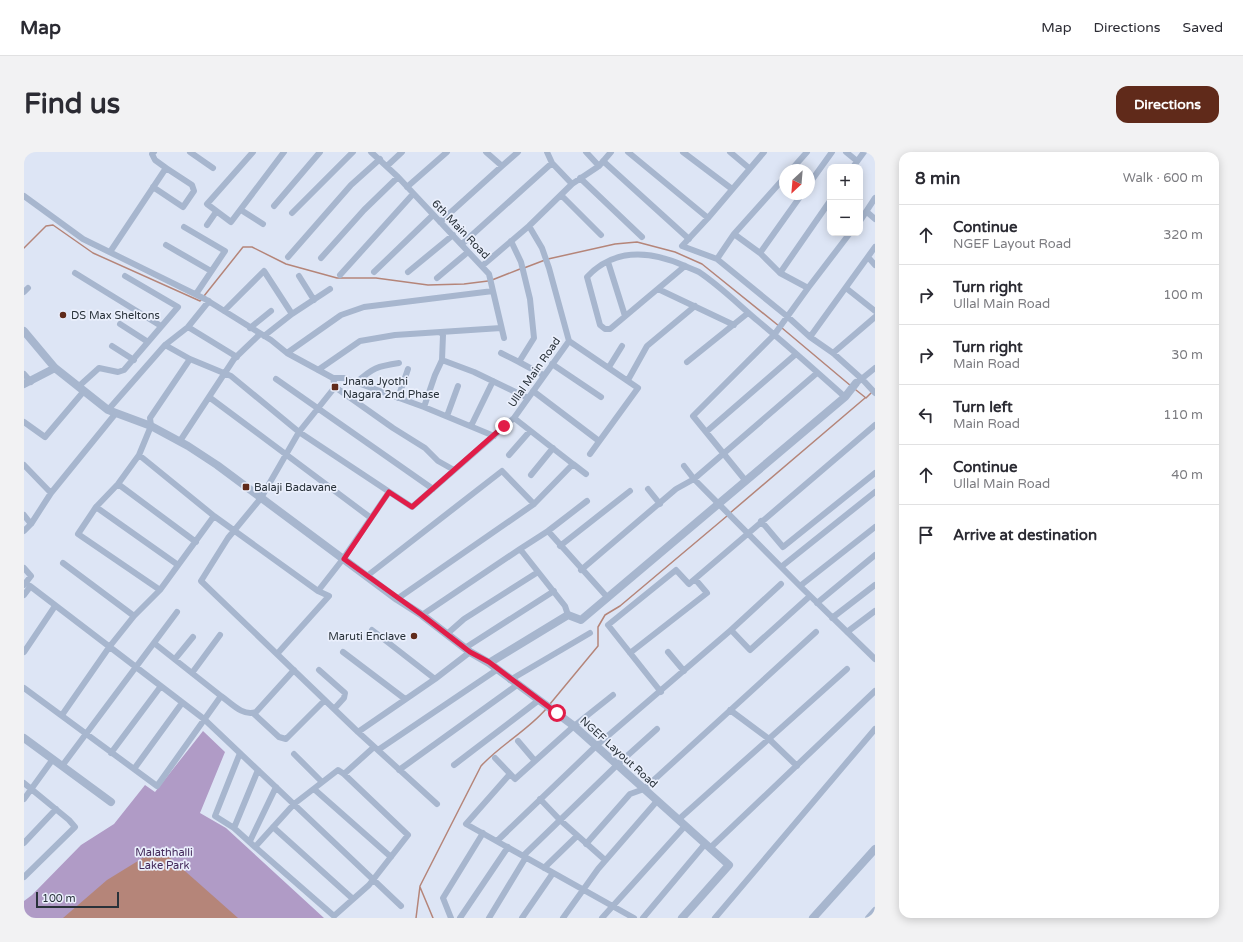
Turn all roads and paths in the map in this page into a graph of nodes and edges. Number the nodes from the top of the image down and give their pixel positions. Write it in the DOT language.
graph roads {
  1 [pos="154,152"];
  2 [pos="190,152"];
  3 [pos="253,152"];
  4 [pos="284,152"];
  5 [pos="320,152"];
  6 [pos="353,152"];
  7 [pos="371,152"];
  8 [pos="402,152"];
  9 [pos="447,152"];
  10 [pos="486,152"];
  11 [pos="518,152"];
  12 [pos="547,152"];
  13 [pos="586,152"];
  14 [pos="611,152"];
  15 [pos="628,152"];
  16 [pos="683,152"];
  17 [pos="730,152"];
  18 [pos="764,152"];
  19 [pos="807,152"];
  20 [pos="832,152"];
  21 [pos="846,152"];
  22 [pos="864,152"];
  23 [pos="380,159"];
  24 [pos="857,161"];
  25 [pos="552,163"];
  26 [pos="601,164"];
  27 [pos="796,164"];
  28 [pos="855,164"];
  29 [pos="387,166"];
  30 [pos="502,166"];
  31 [pos="166,168"];
  32 [pos="213,168"];
  33 [pos="749,168"];
  34 [pos="815,176"];
  35 [pos="398,177"];
  36 [pos="580,178"];
  37 [pos="572,184"];
  38 [pos="779,184"];
  39 [pos="153,187"];
  40 [pos="407,187"];
  41 [pos="732,189"];
  42 [pos="413,194"];
  43 [pos="561,195"];
  44 [pos="24,196"];
  45 [pos="875,198"];
  46 [pos="798,200"];
  47 [pos="827,205"];
  48 [pos="274,206"];
  49 [pos="241,210"];
  50 [pos="216,212"];
  51 [pos="867,212"];
  52 [pos="292,213"];
  53 [pos="433,215"];
  54 [pos="863,217"];
  55 [pos="708,218"];
  56 [pos="875,219"];
  57 [pos="440,222"];
  58 [pos="263,224"];
  59 [pos="207,225"];
  60 [pos="529,226"];
  61 [pos="184,227"];
  62 [pos="453,234"];
  63 [pos="734,234"];
  64 [pos="601,235"];
  65 [pos="848,236"];
  66 [pos="642,237"];
  67 [pos="689,239"];
  68 [pos="511,241"];
  69 [pos="462,244"];
  70 [pos="166,245"];
  71 [pos="875,247"];
  72 [pos="110,252"];
  73 [pos="468,252"];
  74 [pos="760,253"];
  75 [pos="288,257"];
  76 [pos="321,258"];
  77 [pos="868,258"];
  78 [pos="717,260"];
  79 [pos="608,262"];
  80 [pos="875,264"];
  81 [pos="482,266"];
  82 [pos="685,266"];
  83 [pos="212,271"];
  84 [pos="374,272"];
  85 [pos="408,272"];
  86 [pos="75,273"];
  87 [pos="780,273"];
  88 [pos="340,275"];
  89 [pos="125,276"];
  90 [pos="299,276"];
  91 [pos="437,278"];
  92 [pos="808,288"];
  93 [pos="846,288"];
  94 [pos="330,289"];
  95 [pos="658,289"];
  96 [pos="493,291"];
  97 [pos="203,297"];
  98 [pos="314,300"];
  99 [pos="695,306"];
  100 [pos="224,311"];
  101 [pos="271,311"];
  102 [pos="875,311"];
  103 [pos="748,313"];
  104 [pos="292,314"];
  105 [pos="625,316"];
  106 [pos="875,317"];
  107 [pos="787,318"];
  108 [pos="120,324"];
  109 [pos="734,325"];
  110 [pos="161,326"];
  111 [pos="188,327"];
  112 [pos="250,328"];
  113 [pos="501,328"];
  114 [pos="24,330"];
  115 [pos="441,333"];
  116 [pos="775,333"];
  117 [pos="262,335"];
  118 [pos="810,337"];
  119 [pos="504,338"];
  120 [pos="570,341"];
  121 [pos="148,342"];
  122 [pos="165,345"];
  123 [pos="112,346"];
  124 [pos="622,346"];
  125 [pos="287,353"];
  126 [pos="501,353"];
  127 [pos="833,353"];
  128 [pos="796,354"];
  129 [pos="237,357"];
  130 [pos="190,359"];
  131 [pos="134,360"];
  132 [pos="442,360"];
  133 [pos="519,362"];
  134 [pos="687,362"];
  135 [pos="399,363"];
  136 [pos="552,364"];
  137 [pos="609,367"];
  138 [pos="55,368"];
  139 [pos="875,368"];
  140 [pos="408,369"];
  141 [pos="318,370"];
  142 [pos="225,373"];
  143 [pos="817,373"];
  144 [pos="24,374"];
  145 [pos="543,375"];
  146 [pos="333,378"];
  147 [pos="276,379"];
  148 [pos="628,380"];
  149 [pos="493,381"];
  150 [pos="859,381"];
  151 [pos="356,382"];
  152 [pos="27,383"];
  153 [pos="458,386"];
  154 [pos="335,387"];
  155 [pos="81,389"];
  156 [pos="534,391"];
  157 [pos="875,393"];
  158 [pos="209,397"];
  159 [pos="600,397"];
  160 [pos="845,397"];
  161 [pos="398,398"];
  162 [pos="528,398"];
  163 [pos="424,407"];
  164 [pos="318,408"];
  165 [pos="108,410"];
  166 [pos="116,414"];
  167 [pos="446,416"];
  168 [pos="514,418"];
  169 [pos="24,422"];
  170 [pos="875,424"];
  171 [pos="151,426"];
  172 [pos="471,426"];
  173 [pos="530,431"];
  174 [pos="299,432"];
  175 [pos="706,432"];
  176 [pos="494,436"];
  177 [pos="180,441"];
  178 [pos="599,441"];
  179 [pos="553,448"];
  180 [pos="287,454"];
  181 [pos="590,454"];
  182 [pos="724,454"];
  183 [pos="139,455"];
  184 [pos="509,455"];
  185 [pos="573,464"];
  186 [pos="24,465"];
  187 [pos="684,466"];
  188 [pos="454,470"];
  189 [pos="875,473"];
  190 [pos="586,474"];
  191 [pos="531,475"];
  192 [pos="694,478"];
  193 [pos="745,480"];
  194 [pos="118,484"];
  195 [pos="433,489"];
  196 [pos="648,489"];
  197 [pos="630,491"];
  198 [pos="389,492"];
  199 [pos="875,492"];
  200 [pos="51,493"];
  201 [pos="261,498"];
  202 [pos="587,501"];
  203 [pos="534,504"];
  204 [pos="660,504"];
  205 [pos="719,505"];
  206 [pos="96,507"];
  207 [pos="24,515"];
  208 [pos="214,516"];
  209 [pos="371,518"];
  210 [pos="761,521"];
  211 [pos="31,524"];
  212 [pos="875,527"];
  213 [pos="234,530"];
  214 [pos="24,531"];
  215 [pos="548,531"];
  216 [pos="747,533"];
  217 [pos="196,542"];
  218 [pos="560,546"];
  219 [pos="520,549"];
  220 [pos="875,555"];
  221 [pos="344,559"];
  222 [pos="63,563"];
  223 [pos="178,566"];
  224 [pos="781,567"];
  225 [pos="24,568"];
  226 [pos="581,570"];
  227 [pos="538,572"];
  228 [pos="367,576"];
  229 [pos="696,579"];
  230 [pos="781,584"];
  231 [pos="28,585"];
  232 [pos="875,585"];
  233 [pos="800,586"];
  234 [pos="160,590"];
  235 [pos="318,591"];
  236 [pos="554,591"];
  237 [pos="24,595"];
  238 [pos="810,596"];
  239 [pos="608,598"];
  240 [pos="398,599"];
  241 [pos="817,603"];
  242 [pos="55,606"];
  243 [pos="875,611"];
  244 [pos="177,612"];
  245 [pos="422,615"];
  246 [pos="568,615"];
  247 [pos="134,616"];
  248 [pos="832,618"];
  249 [pos="372,630"];
  250 [pos="731,630"];
  251 [pos="816,632"];
  252 [pos="847,632"];
  253 [pos="590,633"];
  254 [pos="447,634"];
  255 [pos="220,636"];
  256 [pos="193,637"];
  257 [pos="154,643"];
  258 [pos="110,646"];
  259 [pos="467,650"];
  260 [pos="24,652"];
  261 [pos="343,652"];
  262 [pos="668,652"];
  263 [pos="630,653"];
  264 [pos="277,654"];
  265 [pos="874,656"];
  266 [pos="175,659"];
  267 [pos="489,662"];
  268 [pos="136,667"];
  269 [pos="498,669"];
  270 [pos="847,669"];
  271 [pos="294,670"];
  272 [pos="319,670"];
  273 [pos="684,671"];
  274 [pos="192,673"];
  275 [pos="434,680"];
  276 [pos="514,682"];
  277 [pos="161,686"];
  278 [pos="24,688"];
  279 [pos="875,691"];
  280 [pos="661,692"];
  281 [pos="613,695"];
  282 [pos="221,696"];
  283 [pos="405,699"];
  284 [pos="325,700"];
  285 [pos="182,703"];
  286 [pos="545,705"];
  287 [pos="334,709"];
  288 [pos="730,710"];
  289 [pos="253,713"];
  290 [pos="62,715"];
  291 [pos="204,720"];
  292 [pos="574,726"];
  293 [pos="657,729"];
  294 [pos="875,729"];
  295 [pos="358,732"];
  296 [pos="87,733"];
  297 [pos="24,738"];
  298 [pos="769,739"];
  299 [pos="518,741"];
  300 [pos="596,746"];
  301 [pos="376,749"];
  302 [pos="111,753"];
  303 [pos="240,754"];
  304 [pos="294,754"];
  305 [pos="495,758"];
  306 [pos="54,759"];
  307 [pos="535,761"];
  308 [pos="454,765"];
  309 [pos="617,765"];
  310 [pos="62,766"];
  311 [pos="797,766"];
  312 [pos="134,769"];
  313 [pos="258,770"];
  314 [pos="399,770"];
  315 [pos="344,774"];
  316 [pos="510,774"];
  317 [pos="322,782"];
  318 [pos="24,783"];
  319 [pos="276,787"];
  320 [pos="33,789"];
  321 [pos="314,789"];
  322 [pos="644,789"];
  323 [pos="24,799"];
  324 [pos="540,799"];
  325 [pos="657,801"];
  326 [pos="111,802"];
  327 [pos="294,804"];
  328 [pos="437,804"];
  329 [pos="56,809"];
  330 [pos="560,820"];
  331 [pos="678,820"];
  332 [pos="685,826"];
  333 [pos="273,827"];
  334 [pos="234,828"];
  335 [pos="482,833"];
  336 [pos="577,836"];
  337 [pos="250,841"];
  338 [pos="497,841"];
  339 [pos="24,843"];
  340 [pos="586,844"];
  341 [pos="708,846"];
  342 [pos="255,847"];
  343 [pos="508,847"];
  344 [pos="875,848"];
  345 [pos="524,856"];
  346 [pos="391,857"];
  347 [pos="606,860"];
  348 [pos="544,868"];
  349 [pos="554,873"];
  350 [pos="24,877"];
  351 [pos="374,880"];
  352 [pos="583,890"];
  353 [pos="353,899"];
  354 [pos="612,905"];
  355 [pos="401,906"];
  356 [pos="875,910"];
  357 [pos="451,918"];
  358 [pos="460,918"];
  359 [pos="489,918"];
  360 [pos="522,918"];
  361 [pos="563,918"];
  362 [pos="602,918"];
  363 [pos="634,918"];
  364 [pos="643,918"];
  365 [pos="682,918"];
  366 [pos="715,918"];
  367 [pos="813,918"];
  368 [pos="868,918"];
  1 -- 31 [label="street"];
  2 -- 32 [label="street"];
  3 -- 50 [label="street"];
  4 -- 49 [label="street"];
  5 -- 48 [label="street"];
  6 -- 52 [label="street"];
  7 -- 23 [label="street, 6th Main Road"];
  8 -- 29 [label="street"];
  9 -- 40 [label="street"];
  10 -- 30 [label="street"];
  11 -- 30 [label="street"];
  12 -- 25 [label="street"];
  13 -- 26 [label="street"];
  14 -- 26 [label="street"];
  15 -- 55 [label="street"];
  16 -- 41 [label="street"];
  17 -- 33 [label="street"];
  18 -- 33 [label="street"];
  19 -- 27 [label="street"];
  20 -- 34 [label="street"];
  21 -- 24 [label="street"];
  22 -- 24 [label="street"];
  23 -- 29 [label="street, 6th Main Road"];
  23 -- 75 [label="street"];
  24 -- 28 [label="street"];
  25 -- 37 [label="street"];
  25 -- 69 [label="street"];
  26 -- 36 [label="street"];
  26 -- 67 [label="street"];
  29 -- 35 [label="street, 6th Main Road"];
  30 -- 57 [label="street"];
  31 -- 39 [label="street"];
  31 -- 39 [label="street"];
  33 -- 41 [label="street"];
  35 -- 40 [label="street, 6th Main Road"];
  35 -- 76 [label="street"];
  36 -- 37 [label="street"];
  36 -- 66 [label="street"];
  37 -- 43 [label="street"];
  38 -- 63 [label="street"];
  39 -- 72 [label="street"];
  40 -- 42 [label="street, 6th Main Road"];
  41 -- 55 [label="street"];
  42 -- 53 [label="street, 6th Main Road"];
  42 -- 88 [label="street"];
  43 -- 60 [label="street"];
  43 -- 64 [label="street"];
  44 -- 72 [label="street"];
  45 -- 51 [label="street"];
  46 -- 74 [label="street"];
  47 -- 87 [label="street"];
  49 -- 50 [label="street"];
  49 -- 58 [label="street"];
  50 -- 59 [label="street"];
  51 -- 54 [label="street"];
  51 -- 56 [label="street"];
  53 -- 57 [label="street, 6th Main Road"];
  53 -- 84 [label="street"];
  55 -- 67 [label="street"];
  57 -- 62 [label="street, 6th Main Road"];
  60 -- 68 [label="street"];
  60 -- 120 [label="street, Ullal Main Road"];
  61 -- 83 [label="street"];
  62 -- 69 [label="street, 6th Main Road"];
  62 -- 85 [label="street"];
  63 -- 74 [label="street"];
  63 -- 78 [label="street"];
  65 -- 92 [label="street"];
  67 -- 78 [label="street"];
  68 -- 81 [label="street"];
  68 -- 133 [label="street"];
  69 -- 73 [label="street, 6th Main Road"];
  70 -- 83 [label="street"];
  71 -- 77 [label="street"];
  72 -- 97 [label="street"];
  73 -- 81 [label="street, 6th Main Road"];
  73 -- 91 [label="street"];
  74 -- 87 [label="street"];
  77 -- 80 [label="street"];
  77 -- 93 [label="street"];
  78 -- 107 [label="street"];
  79 -- 82 [label="street"];
  79 -- 105 [label="street"];
  79 -- 105 [label="street"];
  81 -- 96 [label="street, 6th Main Road"];
  82 -- 95 [label="street"];
  82 -- 103 [label="street"];
  83 -- 97 [label="street"];
  86 -- 110 [label="street"];
  87 -- 92 [label="street"];
  89 -- 110 [label="street"];
  90 -- 98 [label="street"];
  92 -- 107 [label="street"];
  93 -- 102 [label="street"];
  93 -- 118 [label="street"];
  94 -- 98 [label="street"];
  95 -- 99 [label="street"];
  95 -- 105 [label="street"];
  96 -- 113 [label="street, 6th Main Road"];
  96 -- 125 [label="street"];
  97 -- 100 [label="street"];
  97 -- 111 [label="street"];
  98 -- 104 [label="street"];
  99 -- 109 [label="street"];
  99 -- 148 [label="street"];
  100 -- 104 [label="street"];
  100 -- 112 [label="street"];
  101 -- 112 [label="street"];
  103 -- 109 [label="street"];
  103 -- 116 [label="street"];
  104 -- 117 [label="street"];
  106 -- 127 [label="street"];
  107 -- 116 [label="street"];
  107 -- 118 [label="street"];
  108 -- 121 [label="street"];
  109 -- 134 [label="street"];
  110 -- 121 [label="street"];
  111 -- 122 [label="street"];
  111 -- 129 [label="street"];
  112 -- 117 [label="street"];
  113 -- 115 [label="street"];
  113 -- 119 [label="street, 6th Main Road"];
  114 -- 138 [label="street, NGEF Layout Road"];
  115 -- 132 [label="street"];
  115 -- 141 [label="street"];
  116 -- 128 [label="street"];
  116 -- 175 [label="street"];
  117 -- 125 [label="street"];
  117 -- 129 [label="street"];
  118 -- 127 [label="street"];
  120 -- 136 [label="street, Ullal Main Road"];
  120 -- 137 [label="street"];
  121 -- 131 [label="street"];
  122 -- 130 [label="street"];
  122 -- 165 [label="street"];
  123 -- 131 [label="street"];
  124 -- 137 [label="street"];
  125 -- 141 [label="street"];
  126 -- 133 [label="street"];
  127 -- 150 [label="street"];
  128 -- 143 [label="street"];
  128 -- 175 [label="street"];
  129 -- 142 [label="street"];
  130 -- 142 [label="street"];
  130 -- 171 [label="street"];
  131 -- 155 [label="street"];
  132 -- 149 [label="street"];
  132 -- 163 [label="street"];
  133 -- 145 [label="street"];
  135 -- 151 [label="street"];
  136 -- 145 [label="street, Ullal Main Road"];
  136 -- 159 [label="street"];
  137 -- 148 [label="street"];
  138 -- 152 [label="street"];
  138 -- 155 [label="street, NGEF Layout Road"];
  139 -- 150 [label="street"];
  140 -- 161 [label="street"];
  141 -- 146 [label="street"];
  142 -- 158 [label="street"];
  142 -- 174 [label="street"];
  143 -- 160 [label="street"];
  143 -- 182 [label="street"];
  144 -- 152 [label="street"];
  145 -- 156 [label="street, Ullal Main Road"];
  146 -- 151 [label="street"];
  146 -- 154 [label="street"];
  147 -- 164 [label="street"];
  148 -- 178 [label="street"];
  149 -- 162 [label="street"];
  149 -- 172 [label="street"];
  150 -- 157 [label="street"];
  150 -- 160 [label="street"];
  151 -- 161 [label="street"];
  153 -- 167 [label="street"];
  154 -- 164 [label="street"];
  154 -- 188 [label="street"];
  155 -- 165 [label="street, NGEF Layout Road"];
  155 -- 169 [label="street"];
  156 -- 162 [label="street, Ullal Main Road"];
  156 -- 178 [label="street"];
  158 -- 177 [label="street"];
  158 -- 180 [label="street"];
  160 -- 193 [label="street"];
  161 -- 163 [label="street"];
  162 -- 168 [label="street, Ullal Main Road"];
  163 -- 167 [label="street"];
  164 -- 174 [label="street"];
  164 -- 195 [label="street"];
  165 -- 166 [label="street, NGEF Layout Road"];
  166 -- 171 [label="street, NGEF Layout Road"];
  166 -- 200 [label="street"];
  167 -- 172 [label="street"];
  168 -- 173 [label="street"];
  168 -- 176 [label="street, Ullal Main Road"];
  170 -- 210 [label="street"];
  171 -- 177 [label="street, NGEF Layout Road"];
  171 -- 183 [label="street"];
  172 -- 176 [label="street"];
  173 -- 179 [label="street"];
  173 -- 184 [label="street"];
  174 -- 180 [label="street"];
  174 -- 198 [label="street"];
  175 -- 182 [label="street"];
  176 -- 188 [label="street, Ullal Main Road"];
  177 -- 201 [label="street, NGEF Layout Road"];
  178 -- 181 [label="street"];
  179 -- 185 [label="street"];
  179 -- 191 [label="street"];
  180 -- 201 [label="street"];
  180 -- 209 [label="street"];
  182 -- 192 [label="street"];
  182 -- 193 [label="street"];
  183 -- 194 [label="street"];
  183 -- 208 [label="street"];
  185 -- 190 [label="street"];
  185 -- 203 [label="street"];
  186 -- 200 [label="street"];
  187 -- 192 [label="street"];
  188 -- 195 [label="street, Ullal Main Road"];
  189 -- 210 [label="street"];
  192 -- 204 [label="street"];
  192 -- 205 [label="street"];
  193 -- 205 [label="street"];
  194 -- 206 [label="street"];
  194 -- 217 [label="street"];
  195 -- 198 [label="street, Ullal Main Road"];
  196 -- 204 [label="street"];
  197 -- 218 [label="street"];
  198 -- 209 [label="street"];
  199 -- 224 [label="street"];
  200 -- 211 [label="street"];
  201 -- 213 [label="street"];
  201 -- 221 [label="street, NGEF Layout Road"];
  202 -- 215 [label="street"];
  203 -- 228 [label="street"];
  203 -- 240 [label="street"];
  204 -- 226 [label="street"];
  205 -- 216 [label="street"];
  205 -- 239 [label="street"];
  206 -- 223 [label="street"];
  206 -- 234 [label="street"];
  207 -- 211 [label="street"];
  208 -- 213 [label="street"];
  208 -- 217 [label="street"];
  209 -- 221 [label="street"];
  210 -- 216 [label="street"];
  211 -- 214 [label="street"];
  212 -- 233 [label="street"];
  213 -- 235 [label="street"];
  213 -- 264 [label="street"];
  215 -- 218 [label="street"];
  215 -- 219 [label="street"];
  216 -- 224 [label="street"];
  216 -- 229 [label="street"];
  217 -- 223 [label="street"];
  218 -- 226 [label="street"];
  219 -- 227 [label="street"];
  219 -- 245 [label="street"];
  220 -- 241 [label="street"];
  221 -- 228 [label="street, NGEF Layout Road"];
  221 -- 235 [label="street"];
  222 -- 247 [label="street"];
  223 -- 234 [label="street"];
  224 -- 233 [label="street"];
  225 -- 231 [label="street"];
  226 -- 239 [label="street"];
  227 -- 236 [label="street"];
  227 -- 254 [label="street"];
  228 -- 240 [label="street, NGEF Layout Road"];
  229 -- 263 [label="street"];
  229 -- 263 [label="street"];
  230 -- 250 [label="street"];
  231 -- 237 [label="street"];
  231 -- 242 [label="street"];
  232 -- 248 [label="street"];
  233 -- 238 [label="street"];
  234 -- 247 [label="street"];
  235 -- 264 [label="street"];
  236 -- 246 [label="street"];
  236 -- 259 [label="street"];
  238 -- 241 [label="street"];
  238 -- 250 [label="street"];
  239 -- 246 [label="street"];
  240 -- 245 [label="street, NGEF Layout Road"];
  241 -- 248 [label="street"];
  242 -- 258 [label="street"];
  242 -- 260 [label="street"];
  243 -- 252 [label="street"];
  244 -- 257 [label="street"];
  245 -- 254 [label="street, NGEF Layout Road"];
  246 -- 267 [label="street"];
  247 -- 258 [label="street"];
  248 -- 252 [label="street"];
  249 -- 275 [label="street"];
  250 -- 273 [label="street"];
  251 -- 288 [label="street"];
  252 -- 265 [label="street"];
  253 -- 276 [label="street"];
  254 -- 259 [label="street, NGEF Layout Road"];
  255 -- 274 [label="street"];
  256 -- 266 [label="street"];
  257 -- 266 [label="street"];
  257 -- 268 [label="street"];
  258 -- 268 [label="street"];
  258 -- 290 [label="street"];
  259 -- 267 [label="street, NGEF Layout Road"];
  259 -- 275 [label="street"];
  261 -- 283 [label="street"];
  262 -- 273 [label="street"];
  263 -- 280 [label="street"];
  264 -- 271 [label="street"];
  266 -- 274 [label="street"];
  267 -- 269 [label="street, NGEF Layout Road"];
  268 -- 277 [label="street"];
  268 -- 296 [label="street"];
  269 -- 276 [label="street, NGEF Layout Road"];
  269 -- 301 [label="street"];
  270 -- 298 [label="street"];
  271 -- 284 [label="street"];
  271 -- 289 [label="street"];
  272 -- 287 [label="street"];
  273 -- 280 [label="street"];
  274 -- 282 [label="street"];
  275 -- 283 [label="street"];
  276 -- 286 [label="street, NGEF Layout Road"];
  276 -- 314 [label="street"];
  277 -- 285 [label="street"];
  277 -- 302 [label="street"];
  278 -- 290 [label="street"];
  279 -- 311 [label="street"];
  280 -- 300 [label="street"];
  281 -- 292 [label="street"];
  282 -- 289 [label="street"];
  282 -- 291 [label="street"];
  283 -- 295 [label="street"];
  284 -- 287 [label="street"];
  284 -- 289 [label="street"];
  285 -- 291 [label="street"];
  285 -- 312 [label="street"];
  286 -- 292 [label="street, NGEF Layout Road"];
  286 -- 308 [label="street"];
  287 -- 295 [label="street"];
  288 -- 298 [label="street"];
  288 -- 322 [label="street"];
  290 -- 296 [label="street"];
  291 -- 303 [label="street"];
  291 -- 312 [label="street"];
  292 -- 300 [label="street, NGEF Layout Road"];
  292 -- 307 [label="street"];
  293 -- 309 [label="street"];
  294 -- 366 [label="street"];
  295 -- 301 [label="street"];
  296 -- 302 [label="street"];
  296 -- 310 [label="street"];
  297 -- 306 [label="street"];
  298 -- 311 [label="street"];
  298 -- 331 [label="street"];
  299 -- 307 [label="street"];
  300 -- 309 [label="street, NGEF Layout Road"];
  300 -- 324 [label="street"];
  301 -- 314 [label="street"];
  301 -- 315 [label="street"];
  302 -- 312 [label="street"];
  303 -- 313 [label="street"];
  303 -- 334 [label="street"];
  304 -- 317 [label="street"];
  305 -- 316 [label="street"];
  306 -- 310 [label="street"];
  306 -- 320 [label="street"];
  307 -- 316 [label="street"];
  309 -- 322 [label="street, NGEF Layout Road"];
  309 -- 330 [label="street"];
  310 -- 326 [label="street"];
  311 -- 341 [label="street"];
  313 -- 319 [label="street"];
  313 -- 334 [label="street"];
  314 -- 328 [label="street"];
  315 -- 317 [label="street"];
  315 -- 346 [label="street"];
  316 -- 335 [label="street"];
  317 -- 321 [label="street"];
  318 -- 320 [label="street"];
  319 -- 327 [label="street"];
  319 -- 337 [label="street"];
  320 -- 323 [label="street"];
  320 -- 329 [label="street"];
  321 -- 327 [label="street"];
  321 -- 346 [label="street"];
  322 -- 325 [label="street, NGEF Layout Road"];
  322 -- 340 [label="street"];
  324 -- 330 [label="street"];
  324 -- 338 [label="street"];
  325 -- 331 [label="street, NGEF Layout Road"];
  325 -- 347 [label="street"];
  327 -- 333 [label="street"];
  327 -- 351 [label="street"];
  329 -- 339 [label="street"];
  329 -- 350 [label="street"];
  330 -- 336 [label="street"];
  330 -- 345 [label="street"];
  331 -- 332 [label="street, NGEF Layout Road"];
  332 -- 341 [label="street, NGEF Layout Road"];
  332 -- 354 [label="street"];
  333 -- 342 [label="street"];
  333 -- 353 [label="street"];
  334 -- 337 [label="street"];
  335 -- 338 [label="street"];
  335 -- 357 [label="street"];
  336 -- 340 [label="street"];
  336 -- 348 [label="street"];
  337 -- 342 [label="street"];
  338 -- 343 [label="street"];
  340 -- 347 [label="street"];
  341 -- 364 [label="street"];
  341 -- 365 [label="street, NGEF Layout Road"];
  342 -- 353 [label="street"];
  343 -- 345 [label="street"];
  343 -- 358 [label="street"];
  344 -- 367 [label="street"];
  345 -- 348 [label="street"];
  345 -- 359 [label="street"];
  346 -- 351 [label="street"];
  347 -- 352 [label="street"];
  348 -- 349 [label="street"];
  349 -- 352 [label="street"];
  349 -- 360 [label="street"];
  351 -- 353 [label="street"];
  351 -- 355 [label="street"];
  352 -- 354 [label="street"];
  352 -- 361 [label="street"];
  354 -- 362 [label="street"];
  354 -- 363 [label="street"];
  356 -- 368 [label="street"];
}
